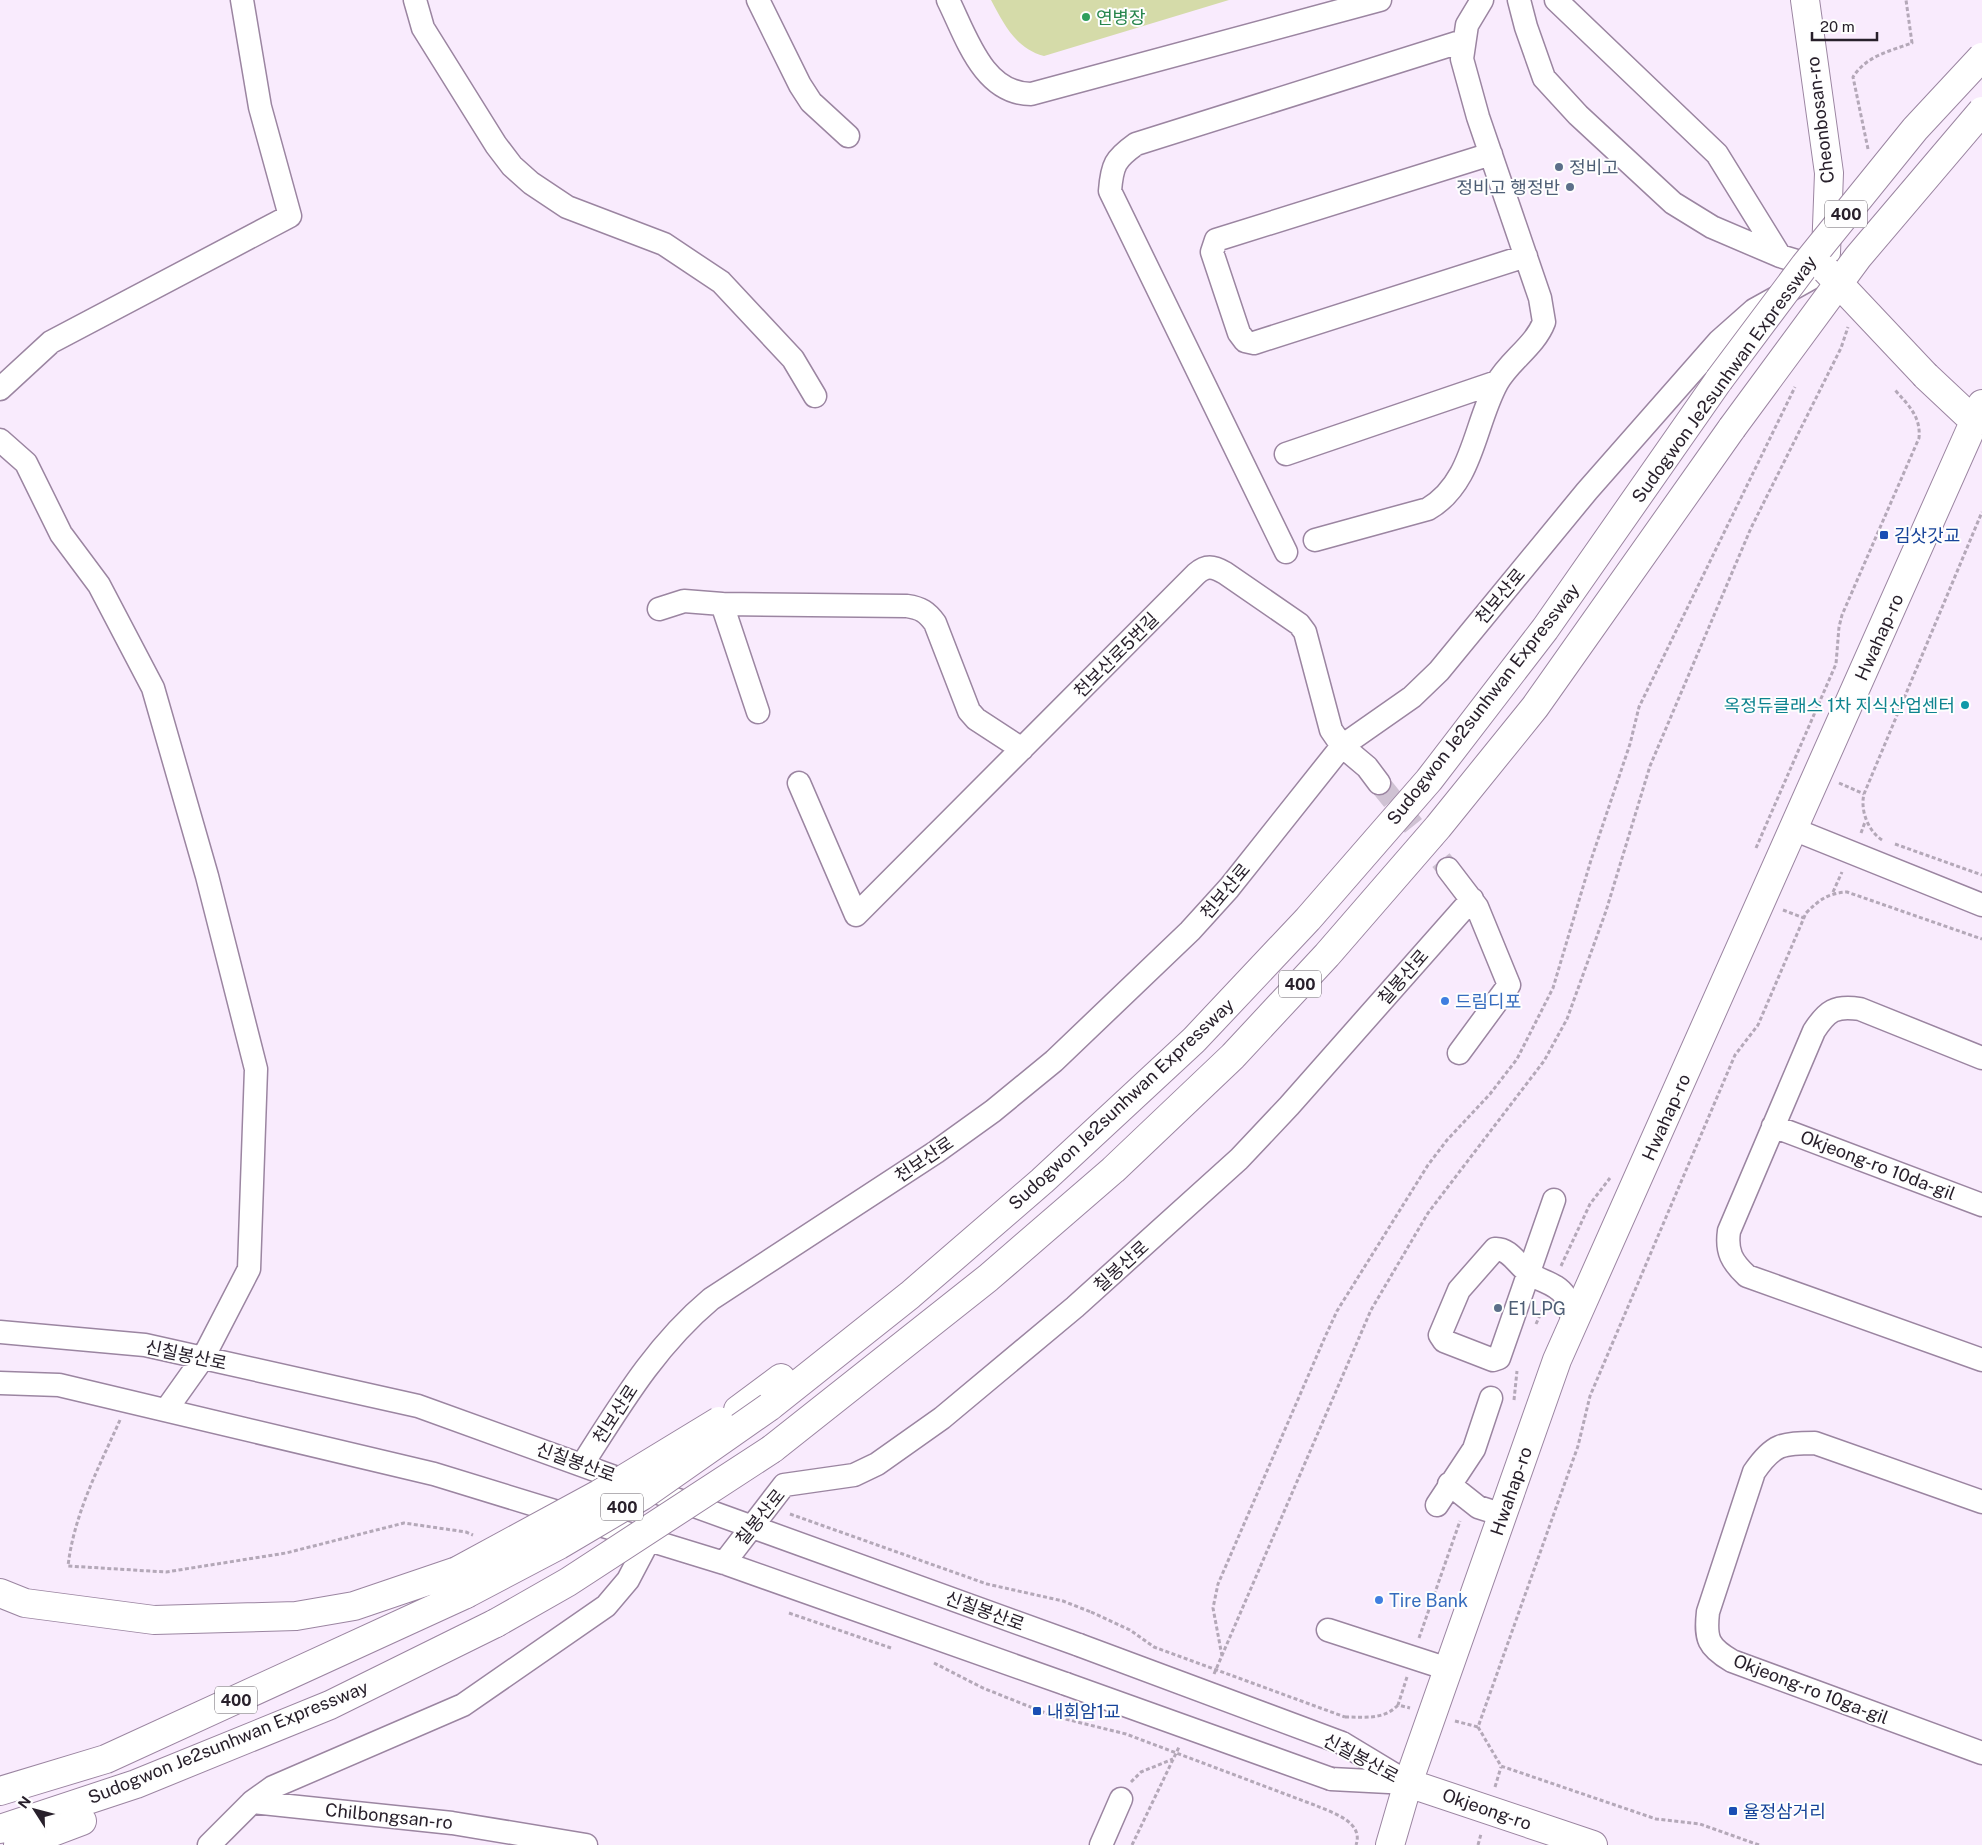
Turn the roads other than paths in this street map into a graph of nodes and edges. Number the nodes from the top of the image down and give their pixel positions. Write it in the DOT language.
graph roads {
  1 [pos="242,0"];
  2 [pos="415,0"];
  3 [pos="758,0"];
  4 [pos="948,0"];
  5 [pos="1380,0"];
  6 [pos="1482,0"];
  7 [pos="1519,0"];
  8 [pos="1556,0"];
  9 [pos="1805,0"];
  10 [pos="1463,41"];
  11 [pos="1982,57"];
  12 [pos="1982,111"];
  13 [pos="848,136"];
  14 [pos="1491,154"];
  15 [pos="1526,256"];
  16 [pos="1780,256"];
  17 [pos="1826,270"];
  18 [pos="1497,382"];
  19 [pos="0,389"];
  20 [pos="815,396"];
  21 [pos="1979,417"];
  22 [pos="0,440"];
  23 [pos="1286,454"];
  24 [pos="1315,540"];
  25 [pos="1286,552"];
  26 [pos="722,604"];
  27 [pos="659,609"];
  28 [pos="758,712"];
  29 [pos="1342,746"];
  30 [pos="1022,749"];
  31 [pos="799,783"];
  32 [pos="1379,783"];
  33 [pos="1793,829"];
  34 [pos="1448,869"];
  35 [pos="1472,899"];
  36 [pos="1982,905"];
  37 [pos="1459,1053"];
  38 [pos="1982,1058"];
  39 [pos="1773,1126"];
  40 [pos="1554,1200"];
  41 [pos="1982,1205"];
  42 [pos="1602,1260"];
  43 [pos="1538,1278"];
  44 [pos="910,1296"];
  45 [pos="1573,1326"];
  46 [pos="0,1332"];
  47 [pos="204,1358"];
  48 [pos="1982,1360"];
  49 [pos="0,1383"];
  50 [pos="1491,1398"];
  51 [pos="166,1410"];
  52 [pos="582,1465"];
  53 [pos="1449,1484"];
  54 [pos="1982,1502"];
  55 [pos="1437,1505"];
  56 [pos="1503,1515"];
  57 [pos="751,1525"];
  58 [pos="649,1540"];
  59 [pos="724,1563"];
  60 [pos="461,1583"];
  61 [pos="0,1593"];
  62 [pos="1328,1630"];
  63 [pos="1448,1669"];
  64 [pos="330,1705"];
  65 [pos="1982,1753"];
  66 [pos="1408,1783"];
  67 [pos="0,1791"];
  68 [pos="1121,1799"];
  69 [pos="252,1802"];
  70 [pos="0,1829"];
  71 [pos="18,1845"];
  72 [pos="209,1845"];
  73 [pos="586,1845"];
  74 [pos="1101,1845"];
  75 [pos="1390,1845"];
  76 [pos="1593,1845"];
  1 -- 19 [label="street"];
  2 -- 20 [label="street"];
  3 -- 13 [label="street"];
  4 -- 5 [label="street"];
  6 -- 10 [label="street"];
  7 -- 16 [label="street"];
  8 -- 16 [label="street"];
  9 -- 17 [label="main road, Cheonbosan-ro"];
  10 -- 14 [label="street"];
  10 -- 25 [label="street"];
  11 -- 44 [label="main road, Sudogwon Je2sunhwan Expressway / 400, bridge"];
  12 -- 64 [label="main road, Sudogwon Je2sunhwan Expressway / 400, bridge"];
  14 -- 15 [label="street"];
  14 -- 15 [label="street"];
  15 -- 18 [label="street"];
  16 -- 17 [label="street"];
  17 -- 21 [label="main road, bridge"];
  17 -- 29 [label="street, 천보산로"];
  18 -- 23 [label="street"];
  18 -- 24 [label="street"];
  21 -- 33 [label="main road, Hwahap-ro"];
  22 -- 47 [label="street"];
  26 -- 27 [label="street"];
  26 -- 28 [label="street"];
  26 -- 30 [label="street"];
  29 -- 30 [label="street, 천보산로5번길"];
  29 -- 32 [label="street"];
  29 -- 52 [label="street, 천보산로"];
  30 -- 31 [label="street, 천보산로5번길"];
  33 -- 36 [label="street"];
  33 -- 42 [label="main road, Hwahap-ro"];
  34 -- 35 [label="street"];
  35 -- 37 [label="street"];
  35 -- 57 [label="street, 칠봉산로"];
  38 -- 39 [label="street"];
  39 -- 41 [label="street, Okjeong-ro 10da-gil"];
  39 -- 48 [label="street"];
  40 -- 43 [label="street"];
  42 -- 43 [label="street"];
  42 -- 45 [label="main road, Hwahap-ro"];
  43 -- 43 [label="street"];
  43 -- 45 [label="street"];
  44 -- 60 [label="main road, bridge"];
  44 -- 60 [label="main road, Sudogwon Je2sunhwan Expressway / 400, bridge"];
  45 -- 56 [label="main road, Hwahap-ro"];
  46 -- 47 [label="street, 신칠봉산로"];
  47 -- 51 [label="street"];
  47 -- 52 [label="street, 신칠봉산로"];
  49 -- 51 [label="street, 신칠봉산로"];
  50 -- 53 [label="street"];
  51 -- 58 [label="street, 신칠봉산로"];
  52 -- 57 [label="street, 신칠봉산로"];
  53 -- 55 [label="street"];
  53 -- 56 [label="street"];
  54 -- 65 [label="street, Okjeong-ro 10ga-gil"];
  56 -- 63 [label="main road, Hwahap-ro"];
  57 -- 59 [label="street, 칠봉산로"];
  57 -- 66 [label="street, 신칠봉산로, bridge"];
  58 -- 59 [label="street, 신칠봉산로"];
  58 -- 69 [label="street"];
  59 -- 66 [label="street, 신칠봉산로, bridge"];
  60 -- 61 [label="main road"];
  60 -- 67 [label="main road, Sudogwon Je2sunhwan Expressway / 400"];
  62 -- 63 [label="street"];
  63 -- 66 [label="main road, Hwahap-ro"];
  64 -- 70 [label="main road, Sudogwon Je2sunhwan Expressway / 400"];
  64 -- 71 [label="main road"];
  66 -- 75 [label="main road, Hwahap-ro"];
  66 -- 76 [label="main road, Okjeong-ro"];
  68 -- 74 [label="street"];
  69 -- 72 [label="street"];
  69 -- 73 [label="street, Chilbongsan-ro"];
}
